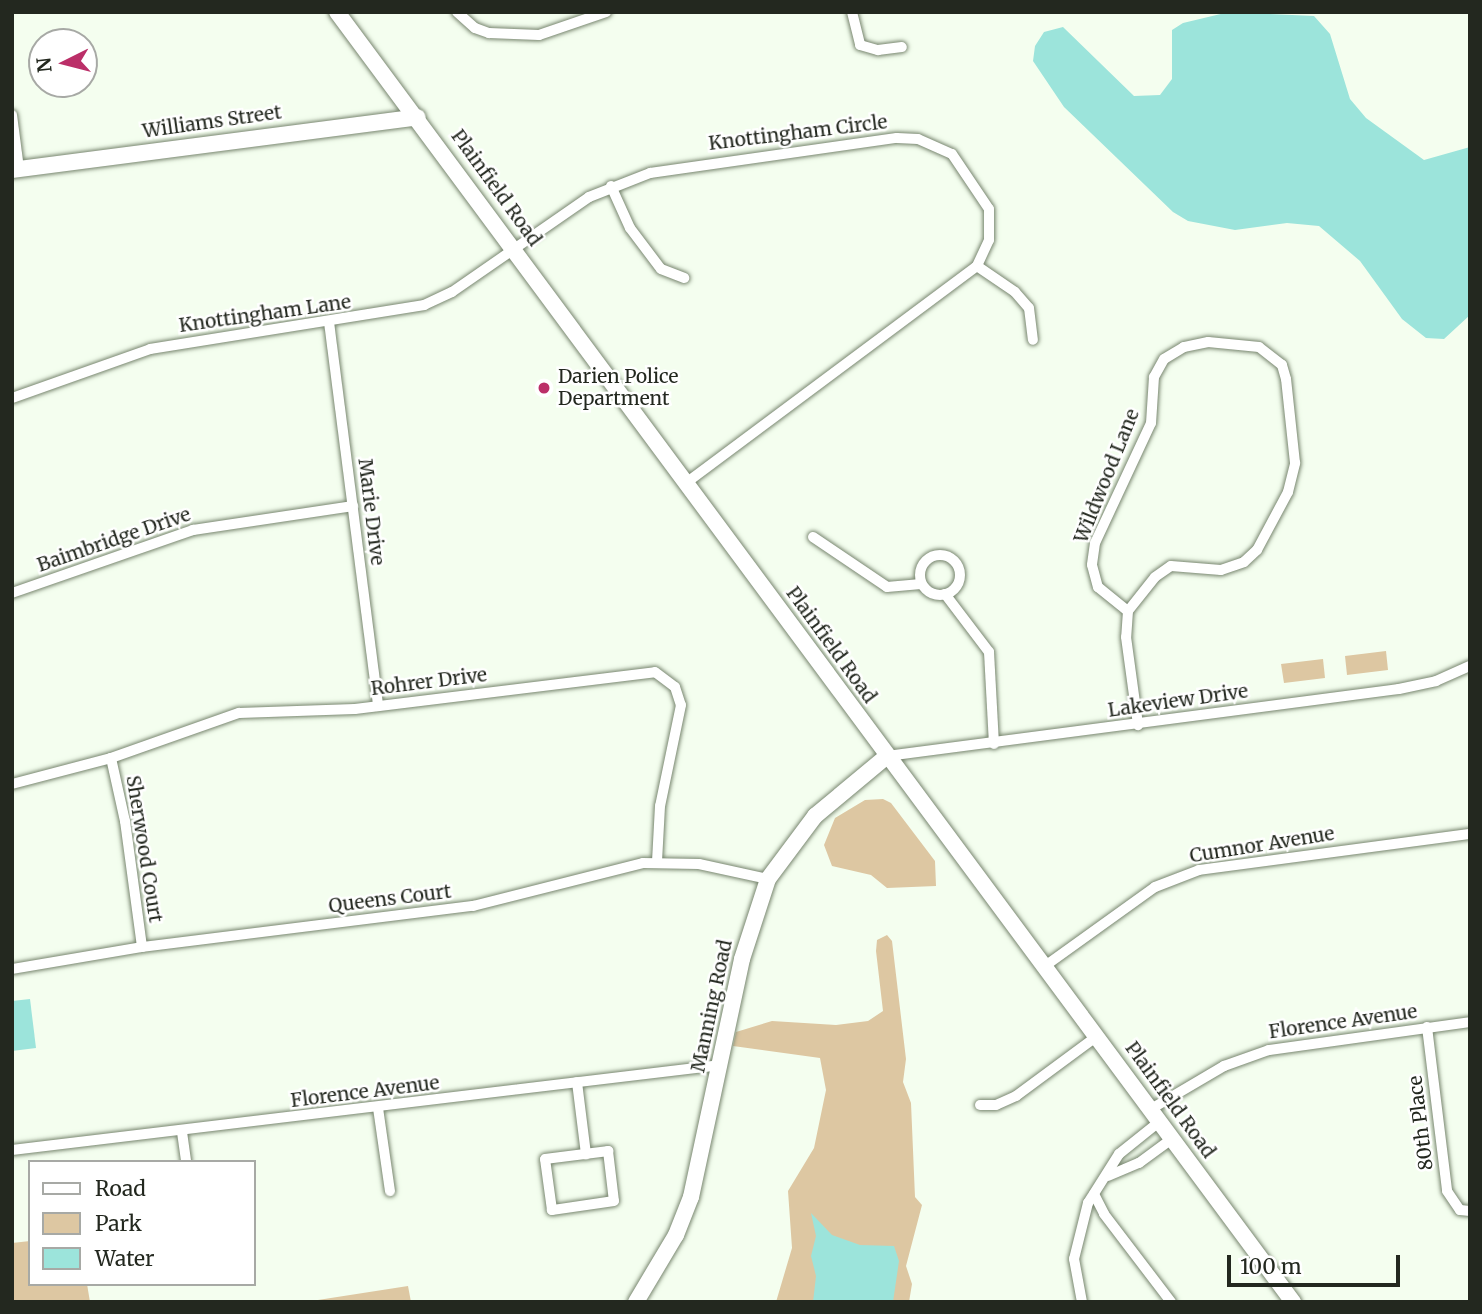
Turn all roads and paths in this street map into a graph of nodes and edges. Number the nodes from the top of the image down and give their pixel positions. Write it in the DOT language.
graph roads {
  1 [pos="337,12"];
  2 [pos="457,12"];
  3 [pos="606,12"];
  4 [pos="852,12"];
  5 [pos="902,47"];
  6 [pos="12,115"];
  7 [pos="418,117"];
  8 [pos="16,169"];
  9 [pos="611,186"];
  10 [pos="513,248"];
  11 [pos="977,266"];
  12 [pos="684,278"];
  13 [pos="329,322"];
  14 [pos="1033,340"];
  15 [pos="12,398"];
  16 [pos="686,483"];
  17 [pos="353,506"];
  18 [pos="813,537"];
  19 [pos="922,584"];
  20 [pos="12,593"];
  21 [pos="945,594"];
  22 [pos="1128,611"];
  23 [pos="1470,666"];
  24 [pos="379,706"];
  25 [pos="1138,725"];
  26 [pos="994,744"];
  27 [pos="887,756"];
  28 [pos="111,758"];
  29 [pos="12,785"];
  30 [pos="1470,834"];
  31 [pos="657,862"];
  32 [pos="768,879"];
  33 [pos="142,947"];
  34 [pos="1045,966"];
  35 [pos="12,968"];
  36 [pos="1470,1022"];
  37 [pos="1427,1027"];
  38 [pos="1097,1036"];
  39 [pos="721,1065"];
  40 [pos="577,1082"];
  41 [pos="980,1105"];
  42 [pos="378,1108"];
  43 [pos="1155,1115"];
  44 [pos="182,1132"];
  45 [pos="1173,1139"];
  46 [pos="12,1150"];
  47 [pos="586,1154"];
  48 [pos="186,1160"];
  49 [pos="1108,1176"];
  50 [pos="390,1191"];
  51 [pos="1094,1194"];
  52 [pos="1465,1210"];
  53 [pos="636,1302"];
  54 [pos="1082,1302"];
  55 [pos="1171,1302"];
  56 [pos="1293,1302"];
  1 -- 7 [label="main road, Plainfield Road"];
  2 -- 3 [label="street"];
  4 -- 5 [label="street"];
  6 -- 8 [label="street"];
  7 -- 8 [label="main road, Williams Street"];
  7 -- 10 [label="main road, Plainfield Road"];
  9 -- 10 [label="street, Knottingham Circle"];
  9 -- 11 [label="street, Knottingham Circle"];
  9 -- 12 [label="street"];
  10 -- 13 [label="street, Knottingham Lane"];
  10 -- 16 [label="main road, Plainfield Road"];
  11 -- 14 [label="street"];
  11 -- 16 [label="street"];
  13 -- 15 [label="street, Knottingham Lane"];
  13 -- 17 [label="street, Marie Drive"];
  16 -- 27 [label="main road, Plainfield Road"];
  17 -- 20 [label="street, Baimbridge Drive"];
  17 -- 24 [label="street, Marie Drive"];
  18 -- 19 [label="street"];
  19 -- 21 [label="street"];
  19 -- 21 [label="street"];
  21 -- 26 [label="street"];
  22 -- 22 [label="street, Wildwood Lane"];
  22 -- 25 [label="street"];
  23 -- 25 [label="street, Lakeview Drive"];
  24 -- 28 [label="street, Rohrer Drive"];
  24 -- 31 [label="street, Rohrer Drive"];
  25 -- 26 [label="street, Lakeview Drive"];
  26 -- 27 [label="street, Lakeview Drive"];
  27 -- 32 [label="main road, Manning Road"];
  27 -- 34 [label="main road, Plainfield Road"];
  28 -- 29 [label="street, Rohrer Drive"];
  28 -- 33 [label="street, Sherwood Court"];
  30 -- 34 [label="street, Cumnor Avenue"];
  31 -- 32 [label="street, Queens Court"];
  31 -- 33 [label="street, Queens Court"];
  32 -- 39 [label="main road, Manning Road"];
  33 -- 35 [label="street, Queens Court"];
  34 -- 38 [label="main road, Plainfield Road"];
  36 -- 37 [label="street, Florence Avenue"];
  37 -- 43 [label="street, Florence Avenue"];
  37 -- 52 [label="street, 80th Place"];
  38 -- 41 [label="street"];
  38 -- 43 [label="main road, Plainfield Road"];
  39 -- 40 [label="street, Florence Avenue"];
  39 -- 53 [label="main road, Manning Road"];
  40 -- 42 [label="street, Florence Avenue"];
  40 -- 47 [label="street"];
  42 -- 44 [label="street, Florence Avenue"];
  42 -- 50 [label="street"];
  43 -- 45 [label="main road, Plainfield Road"];
  43 -- 49 [label="street, Florence Avenue"];
  44 -- 46 [label="street, Florence Avenue"];
  44 -- 48 [label="street"];
  45 -- 49 [label="street"];
  45 -- 56 [label="main road, Plainfield Road"];
  47 -- 47 [label="street"];
  49 -- 51 [label="street, Florence Avenue"];
  51 -- 54 [label="street, Florence Avenue"];
  51 -- 55 [label="street"];
}
